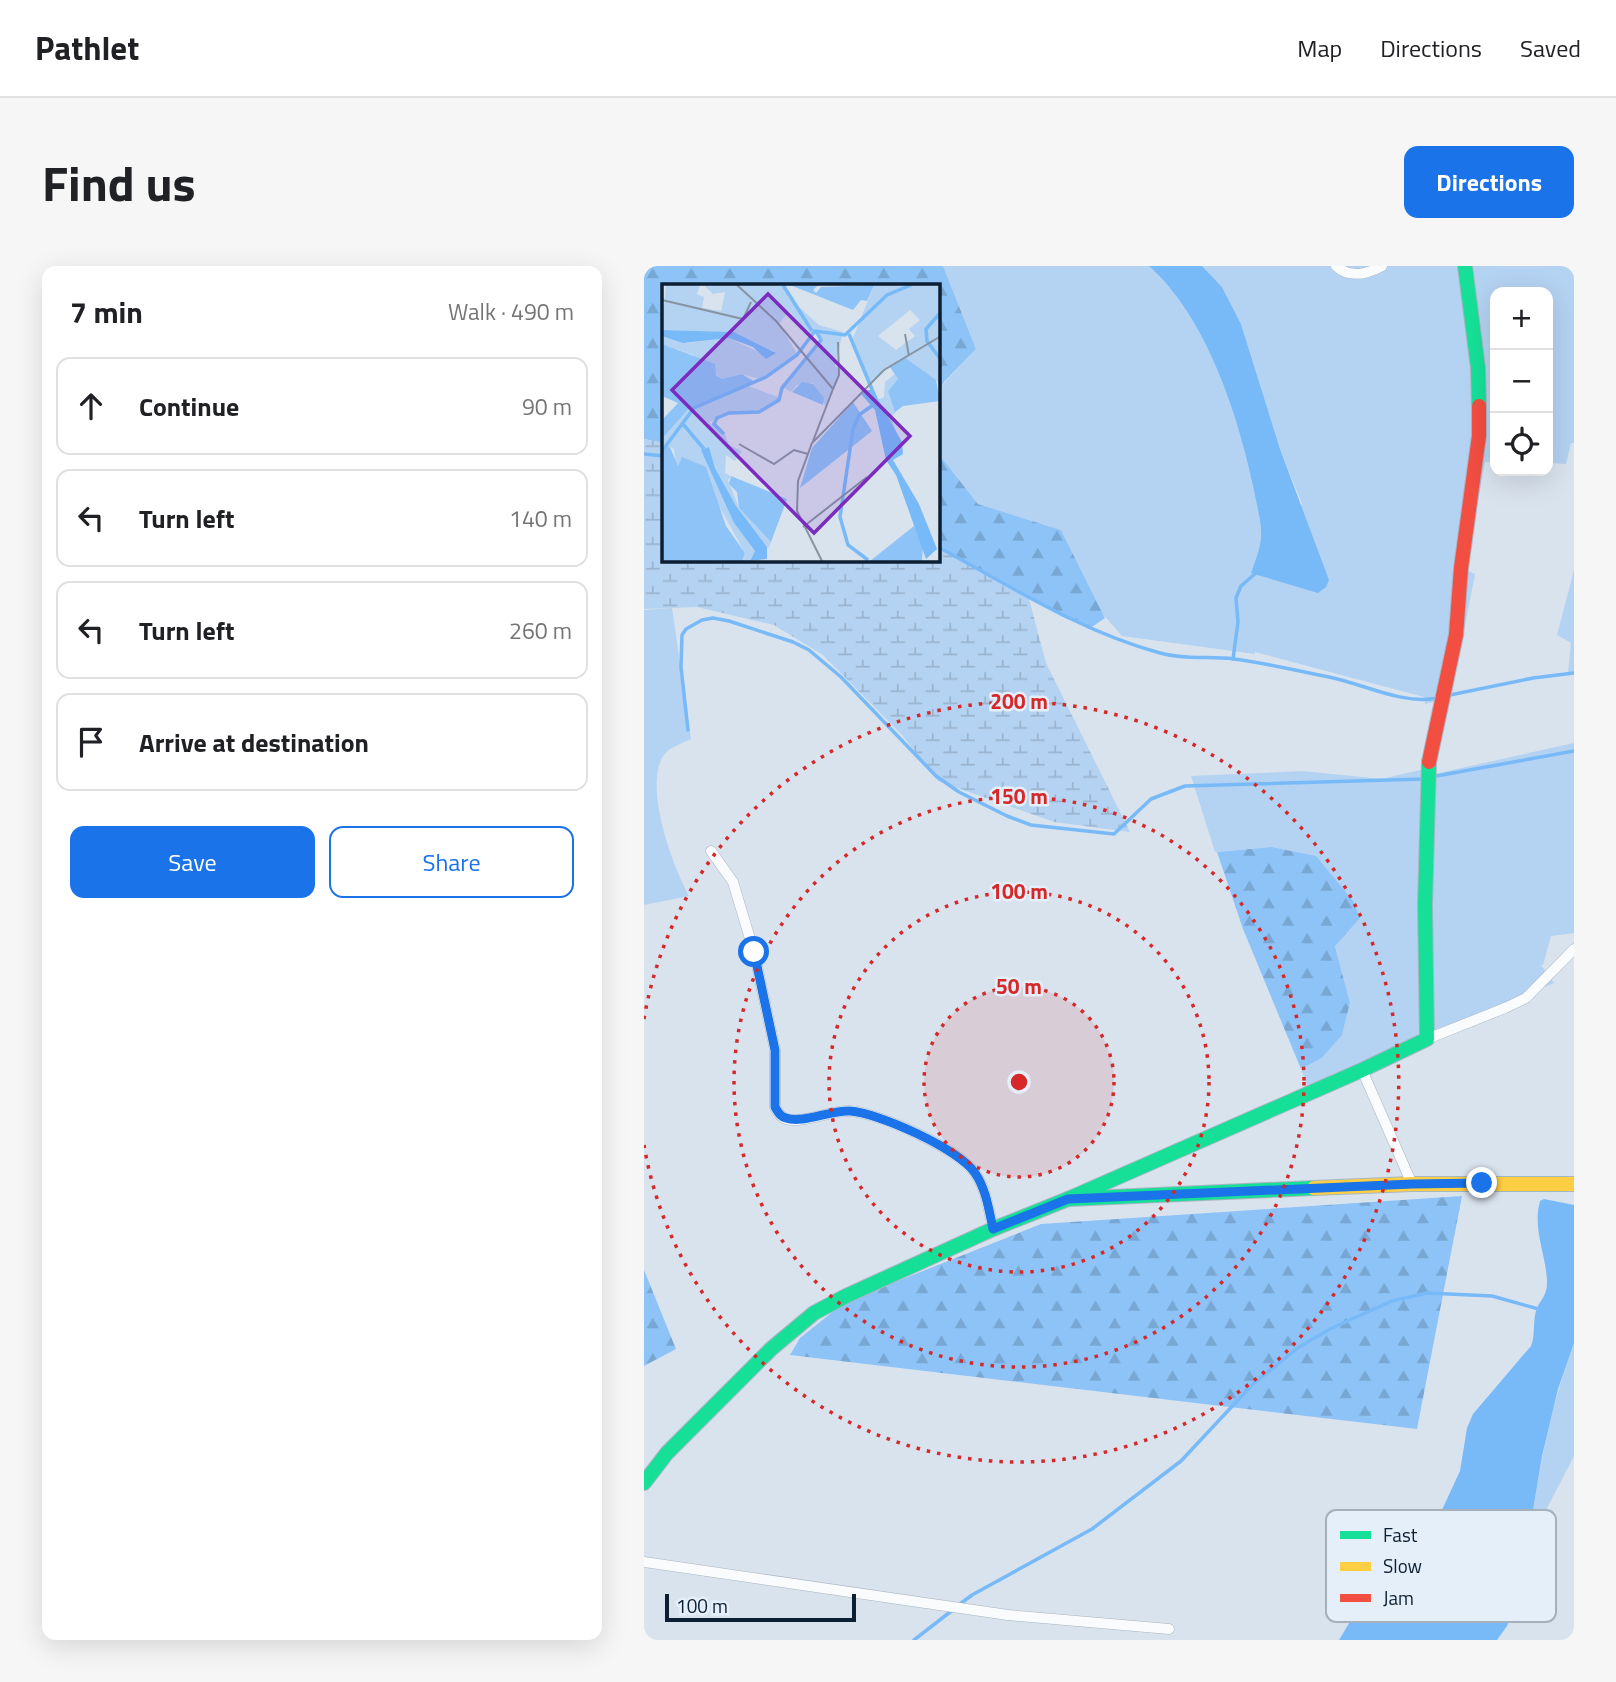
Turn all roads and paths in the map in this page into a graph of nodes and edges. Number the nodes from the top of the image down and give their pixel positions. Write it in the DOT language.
graph roads {
  1 [pos="1336,266"];
  2 [pos="1382,266"];
  3 [pos="1465,266"];
  4 [pos="711,851"];
  5 [pos="1574,949"];
  6 [pos="1427,1039"];
  7 [pos="1362,1070"];
  8 [pos="1412,1184"];
  9 [pos="1574,1184"];
  10 [pos="1068,1199"];
  11 [pos="993,1229"];
  12 [pos="644,1483"];
  13 [pos="644,1562"];
  14 [pos="1169,1629"];
  1 -- 2 [label="street"];
  3 -- 6 [label="street"];
  4 -- 11 [label="street"];
  5 -- 6 [label="street"];
  6 -- 7 [label="street"];
  7 -- 8 [label="street"];
  7 -- 10 [label="street"];
  8 -- 9 [label="street"];
  8 -- 10 [label="street"];
  10 -- 11 [label="street"];
  11 -- 12 [label="street"];
  13 -- 14 [label="street"];
}
